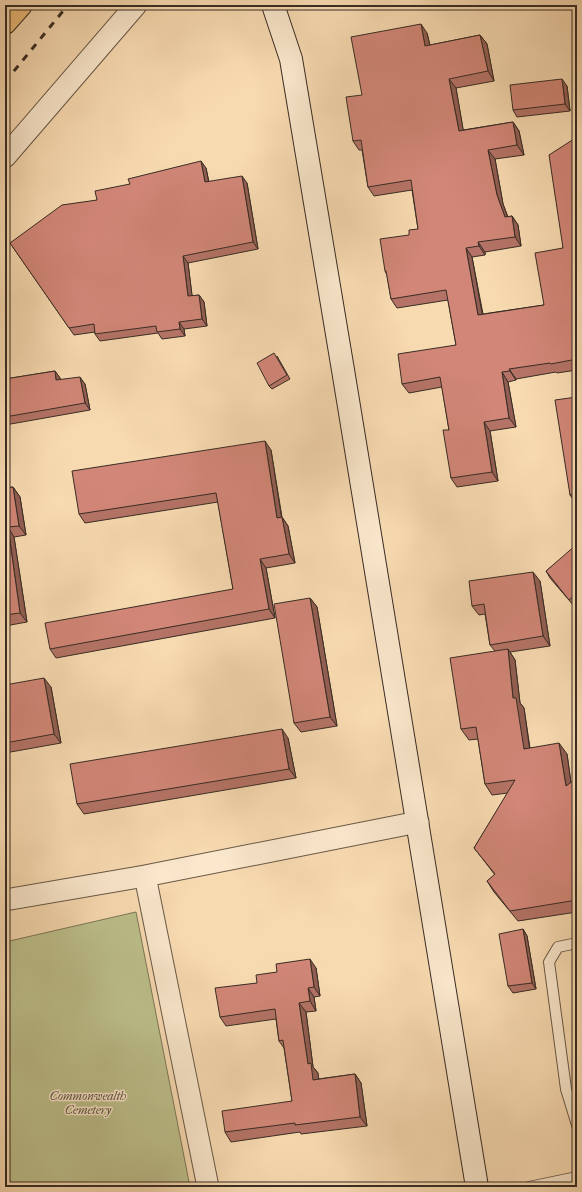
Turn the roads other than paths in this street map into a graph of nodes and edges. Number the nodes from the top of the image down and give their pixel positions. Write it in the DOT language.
graph roads {
  1 [pos="20,5"];
  2 [pos="136,5"];
  3 [pos="273,5"];
  4 [pos="5,23"];
  5 [pos="5,157"];
  6 [pos="418,822"];
  7 [pos="145,876"];
  8 [pos="5,900"];
  9 [pos="577,943"];
  10 [pos="577,1126"];
  11 [pos="577,1177"];
  12 [pos="208,1187"];
  13 [pos="477,1187"];
  14 [pos="529,1187"];
  1 -- 4 [label="main road"];
  2 -- 5 [label="street"];
  3 -- 6 [label="main road"];
  6 -- 7 [label="street"];
  6 -- 13 [label="main road"];
  7 -- 8 [label="street"];
  7 -- 12 [label="street"];
  9 -- 10 [label="lane"];
  11 -- 14 [label="lane"];
}
